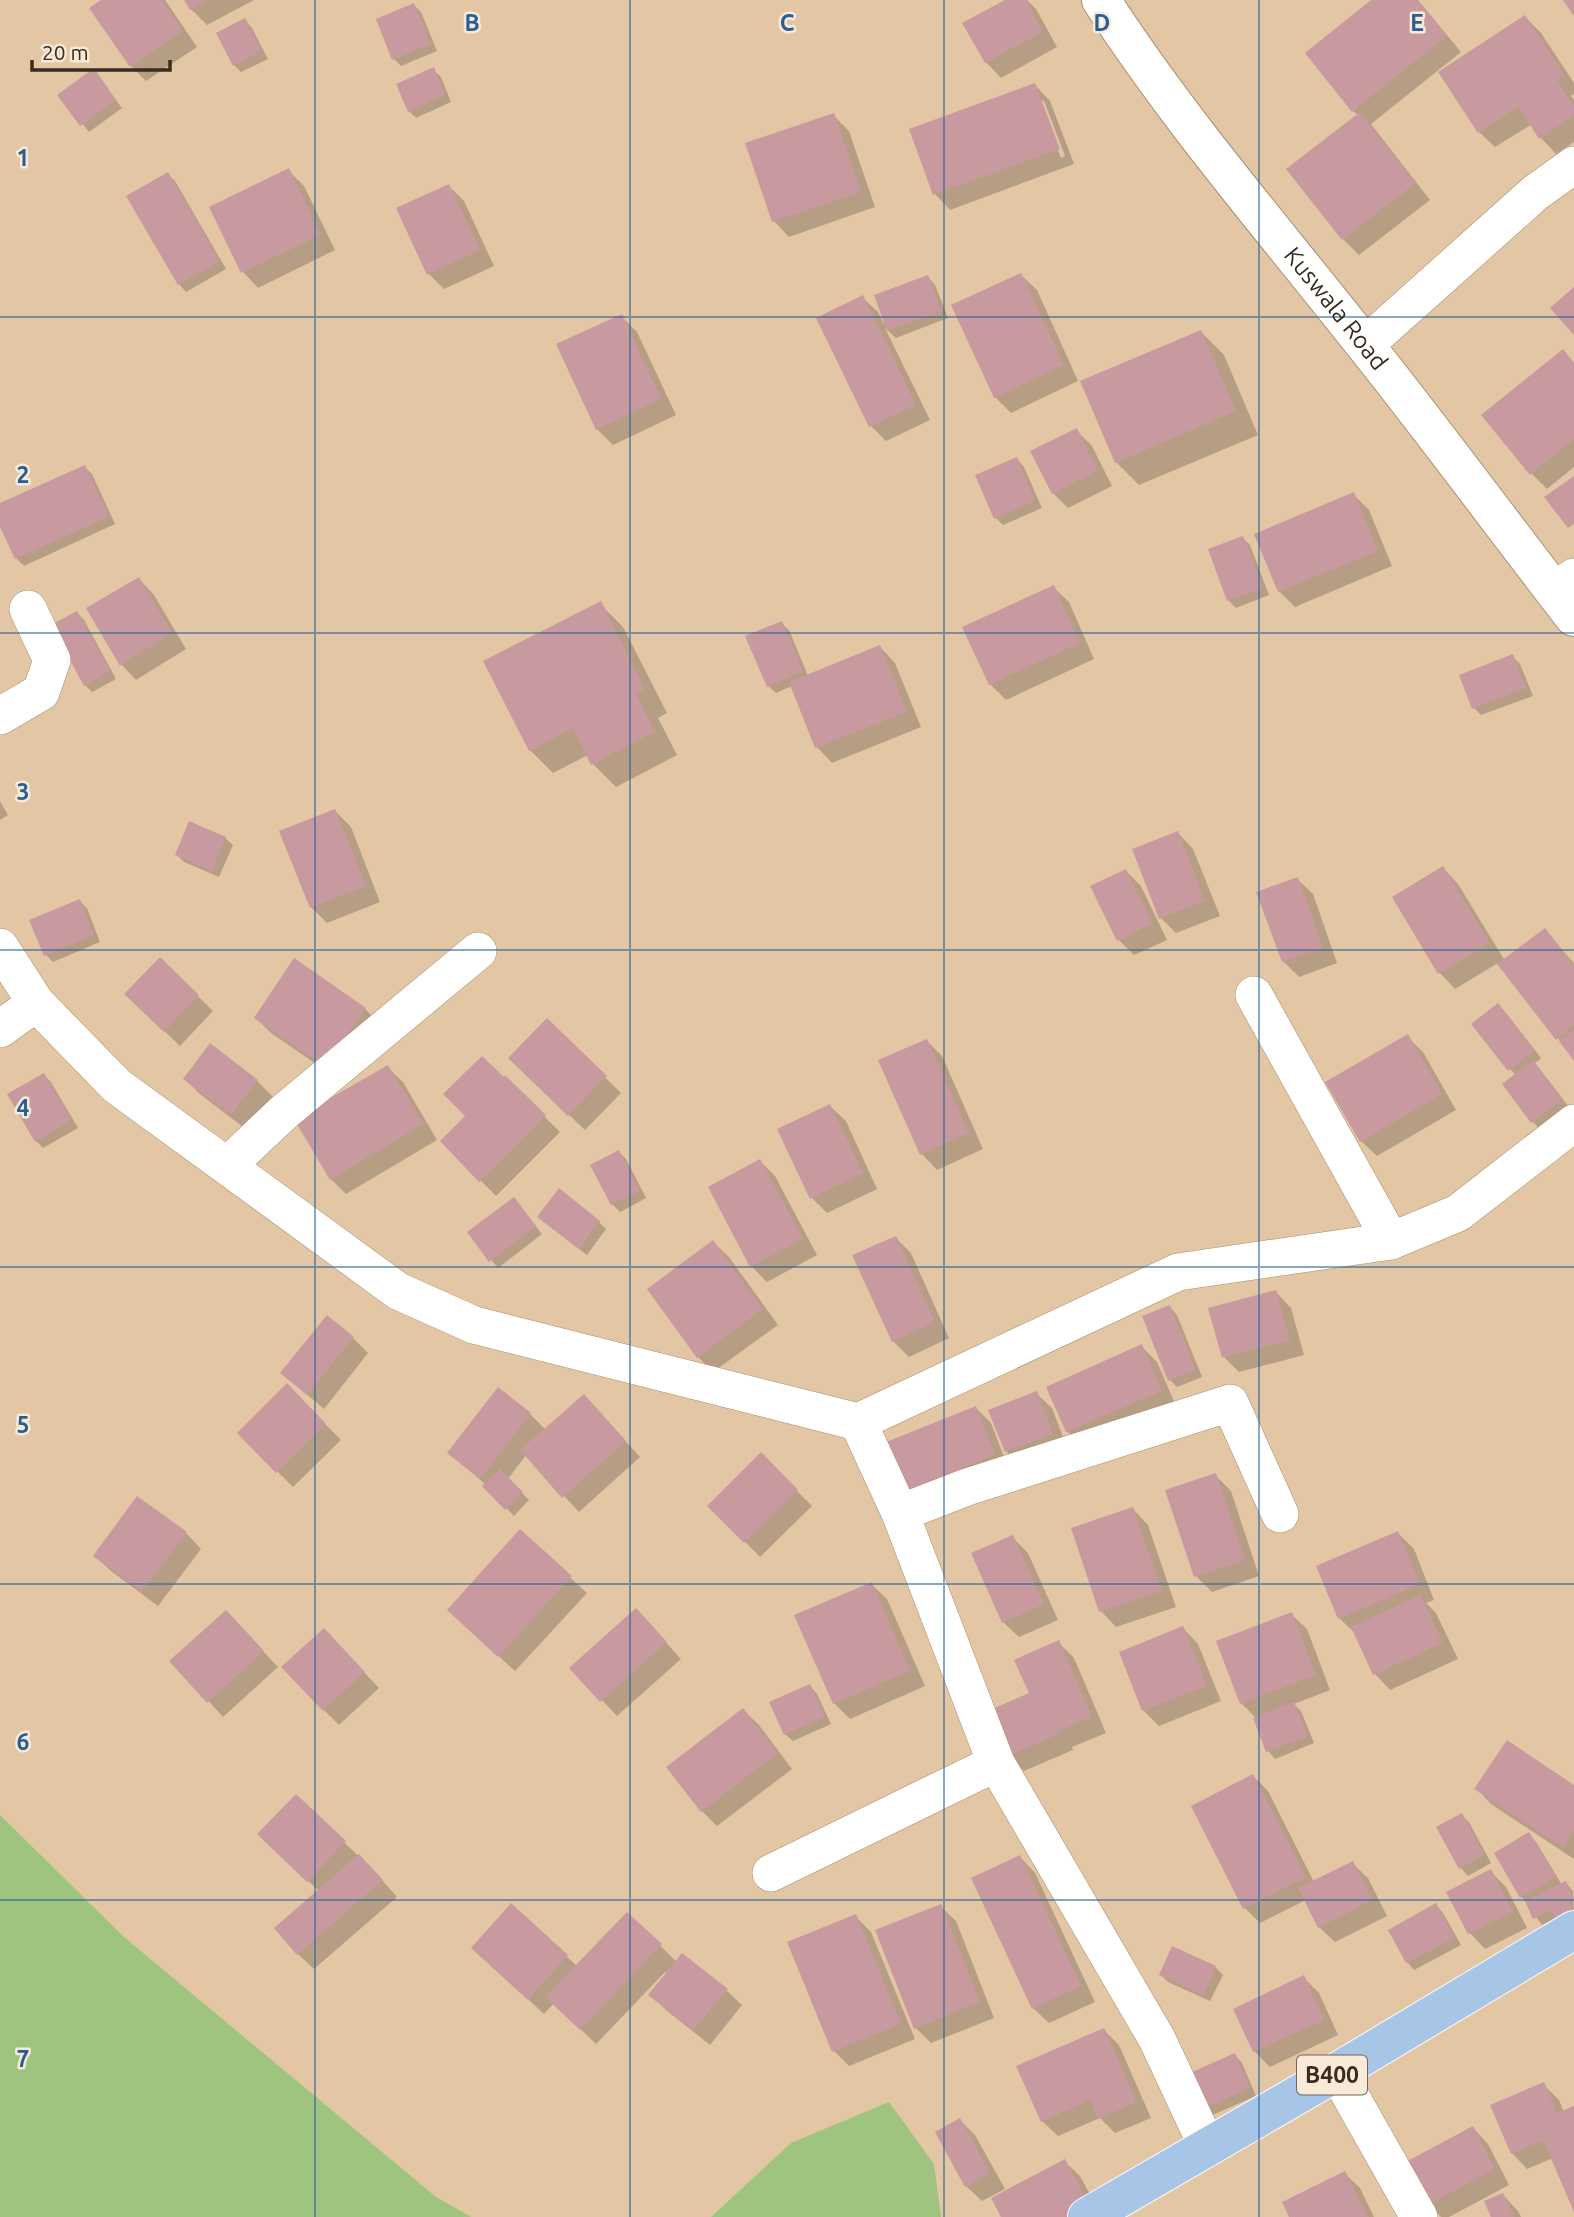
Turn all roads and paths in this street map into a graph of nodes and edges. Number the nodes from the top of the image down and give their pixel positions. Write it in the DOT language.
graph roads {
  1 [pos="1101,0"];
  2 [pos="1574,165"];
  3 [pos="1365,345"];
  4 [pos="1567,595"];
  5 [pos="28,608"];
  6 [pos="0,716"];
  7 [pos="0,947"];
  8 [pos="478,951"];
  9 [pos="1254,995"];
  10 [pos="36,1003"];
  11 [pos="0,1029"];
  12 [pos="1574,1123"];
  13 [pos="228,1165"];
  14 [pos="1391,1241"];
  15 [pos="858,1422"];
  16 [pos="900,1513"];
  17 [pos="1280,1514"];
  18 [pos="996,1763"];
  19 [pos="771,1873"];
  20 [pos="1574,1930"];
  21 [pos="1337,2072"];
  22 [pos="1207,2146"];
  23 [pos="1087,2217"];
  24 [pos="1419,2217"];
  1 -- 3 [label="street, Kuswala Road"];
  2 -- 3 [label="street"];
  3 -- 4 [label="street, Kuswala Road"];
  5 -- 6 [label="street"];
  7 -- 10 [label="street"];
  8 -- 13 [label="street"];
  9 -- 14 [label="street"];
  10 -- 11 [label="street"];
  10 -- 13 [label="street"];
  12 -- 14 [label="street"];
  13 -- 15 [label="street"];
  14 -- 15 [label="street"];
  15 -- 16 [label="street"];
  16 -- 17 [label="street"];
  16 -- 18 [label="street"];
  18 -- 19 [label="street"];
  18 -- 22 [label="street"];
  20 -- 21 [label="main road, B400"];
  21 -- 22 [label="main road, B400"];
  21 -- 24 [label="street"];
  22 -- 23 [label="main road, B400"];
}
